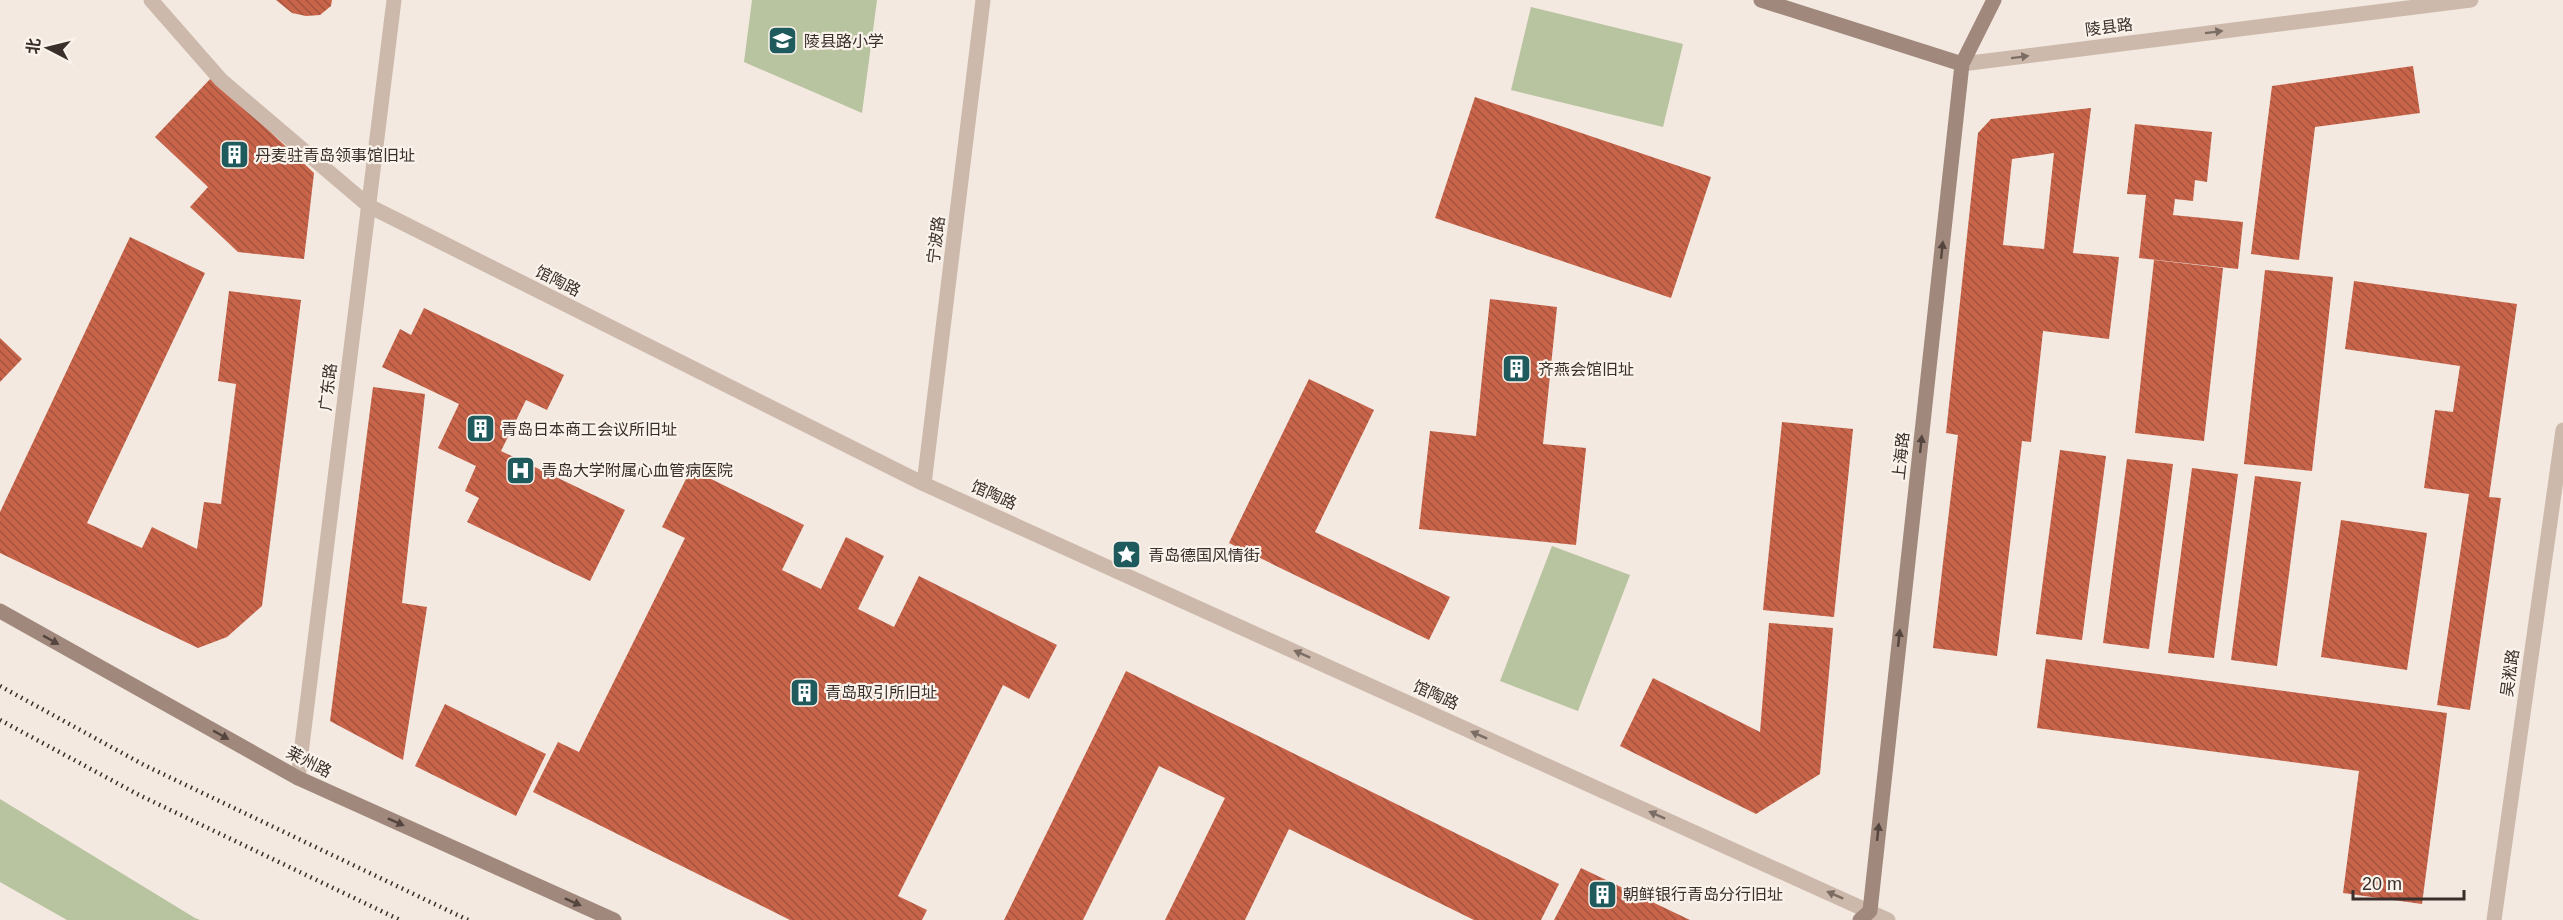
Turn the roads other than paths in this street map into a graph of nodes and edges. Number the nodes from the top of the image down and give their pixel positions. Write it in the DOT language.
graph roads {
  1 [pos="151,0"];
  2 [pos="394,0"];
  3 [pos="983,0"];
  4 [pos="1761,0"];
  5 [pos="1994,0"];
  6 [pos="2471,0"];
  7 [pos="1962,64"];
  8 [pos="369,206"];
  9 [pos="2563,430"];
  10 [pos="924,484"];
  11 [pos="0,611"];
  12 [pos="298,778"];
  13 [pos="1865,915"];
  14 [pos="614,920"];
  15 [pos="1888,920"];
  16 [pos="2493,920"];
  1 -- 8 [label="street, 馆陶路"];
  2 -- 8 [label="street, 广东路"];
  3 -- 10 [label="street, 宁波路"];
  4 -- 7 [label="street, 陵县路"];
  5 -- 7 [label="street, 上海路"];
  7 -- 6 [label="street, 陵县路, one-way"];
  13 -- 7 [label="street, 上海路, one-way"];
  8 -- 10 [label="street, 馆陶路"];
  8 -- 12 [label="street, 广东路"];
  9 -- 16 [label="street, 吴淞路"];
  13 -- 10 [label="street, 馆陶路, one-way"];
  11 -- 12 [label="street, 莱州路, one-way"];
  12 -- 14 [label="street, 莱州路, one-way"];
  13 -- 15 [label="street, 馆陶路"];
}
